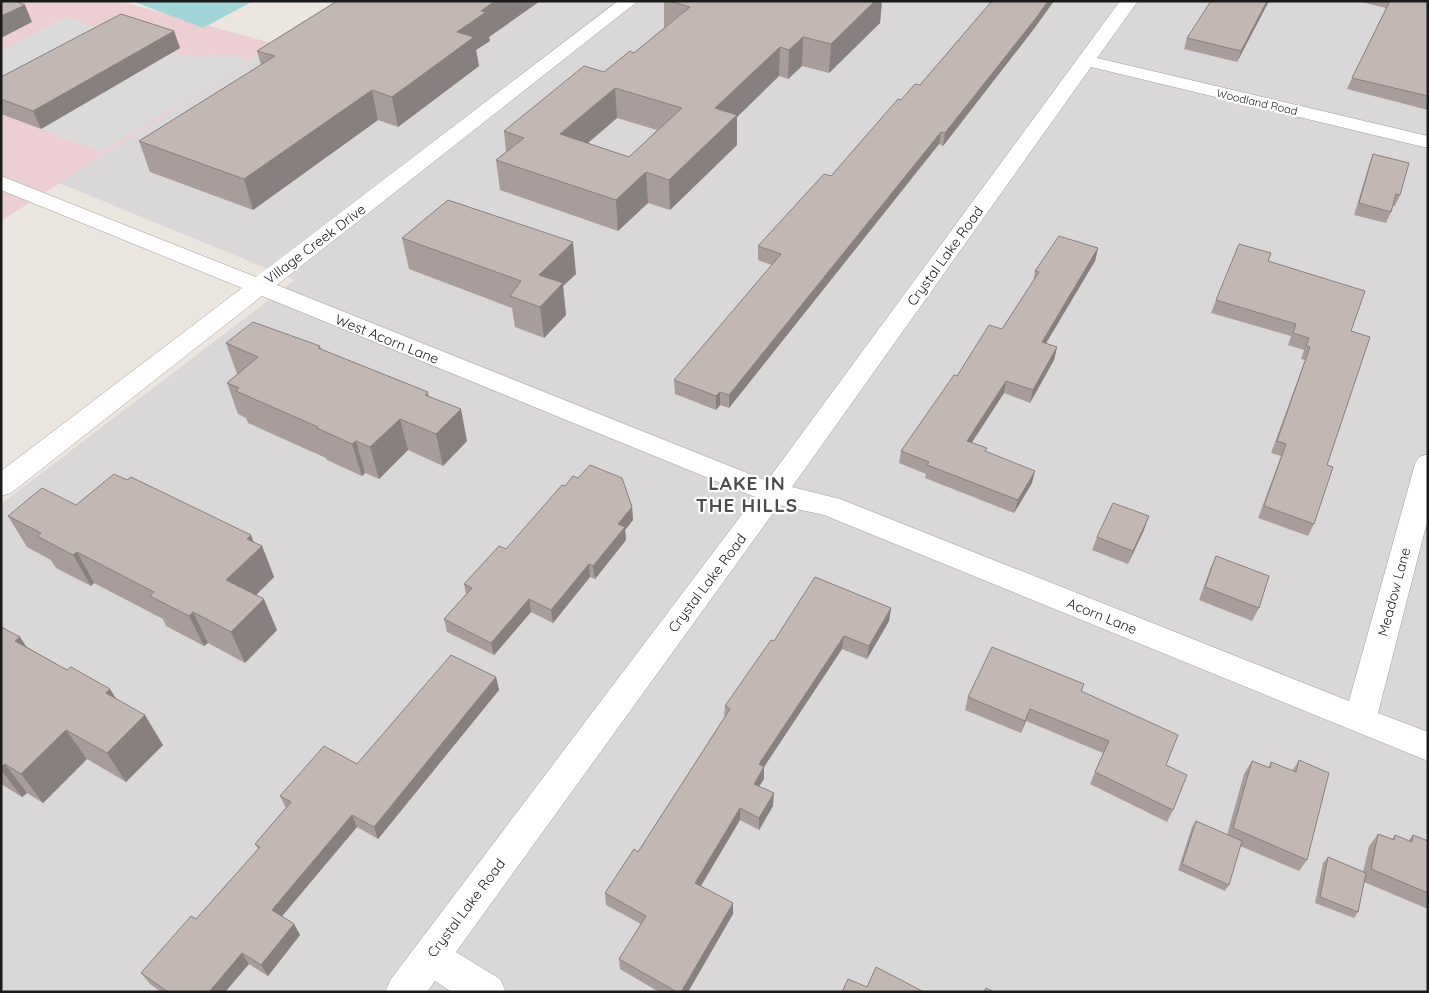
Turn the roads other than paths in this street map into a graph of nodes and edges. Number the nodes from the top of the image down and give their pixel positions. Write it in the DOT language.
graph roads {
  1 [pos="629,1"];
  2 [pos="1130,1"];
  3 [pos="1087,61"];
  4 [pos="1428,142"];
  5 [pos="1,182"];
  6 [pos="258,287"];
  7 [pos="1428,464"];
  8 [pos="1,486"];
  9 [pos="773,493"];
  10 [pos="1360,720"];
  11 [pos="1428,747"];
  12 [pos="430,957"];
  13 [pos="404,992"];
  14 [pos="487,992"];
  1 -- 6 [label="street, Village Creek Drive"];
  2 -- 3 [label="street, Crystal Lake Road"];
  3 -- 4 [label="street, Woodland Road"];
  3 -- 9 [label="street, Crystal Lake Road"];
  5 -- 6 [label="street, West Acorn Lane"];
  6 -- 8 [label="street, Village Creek Drive"];
  6 -- 9 [label="street, West Acorn Lane"];
  7 -- 10 [label="street, Meadow Lane"];
  9 -- 10 [label="street, Acorn Lane"];
  9 -- 12 [label="street, Crystal Lake Road"];
  10 -- 11 [label="street, Acorn Lane"];
  12 -- 13 [label="street, Crystal Lake Road"];
  12 -- 14 [label="street"];
}
